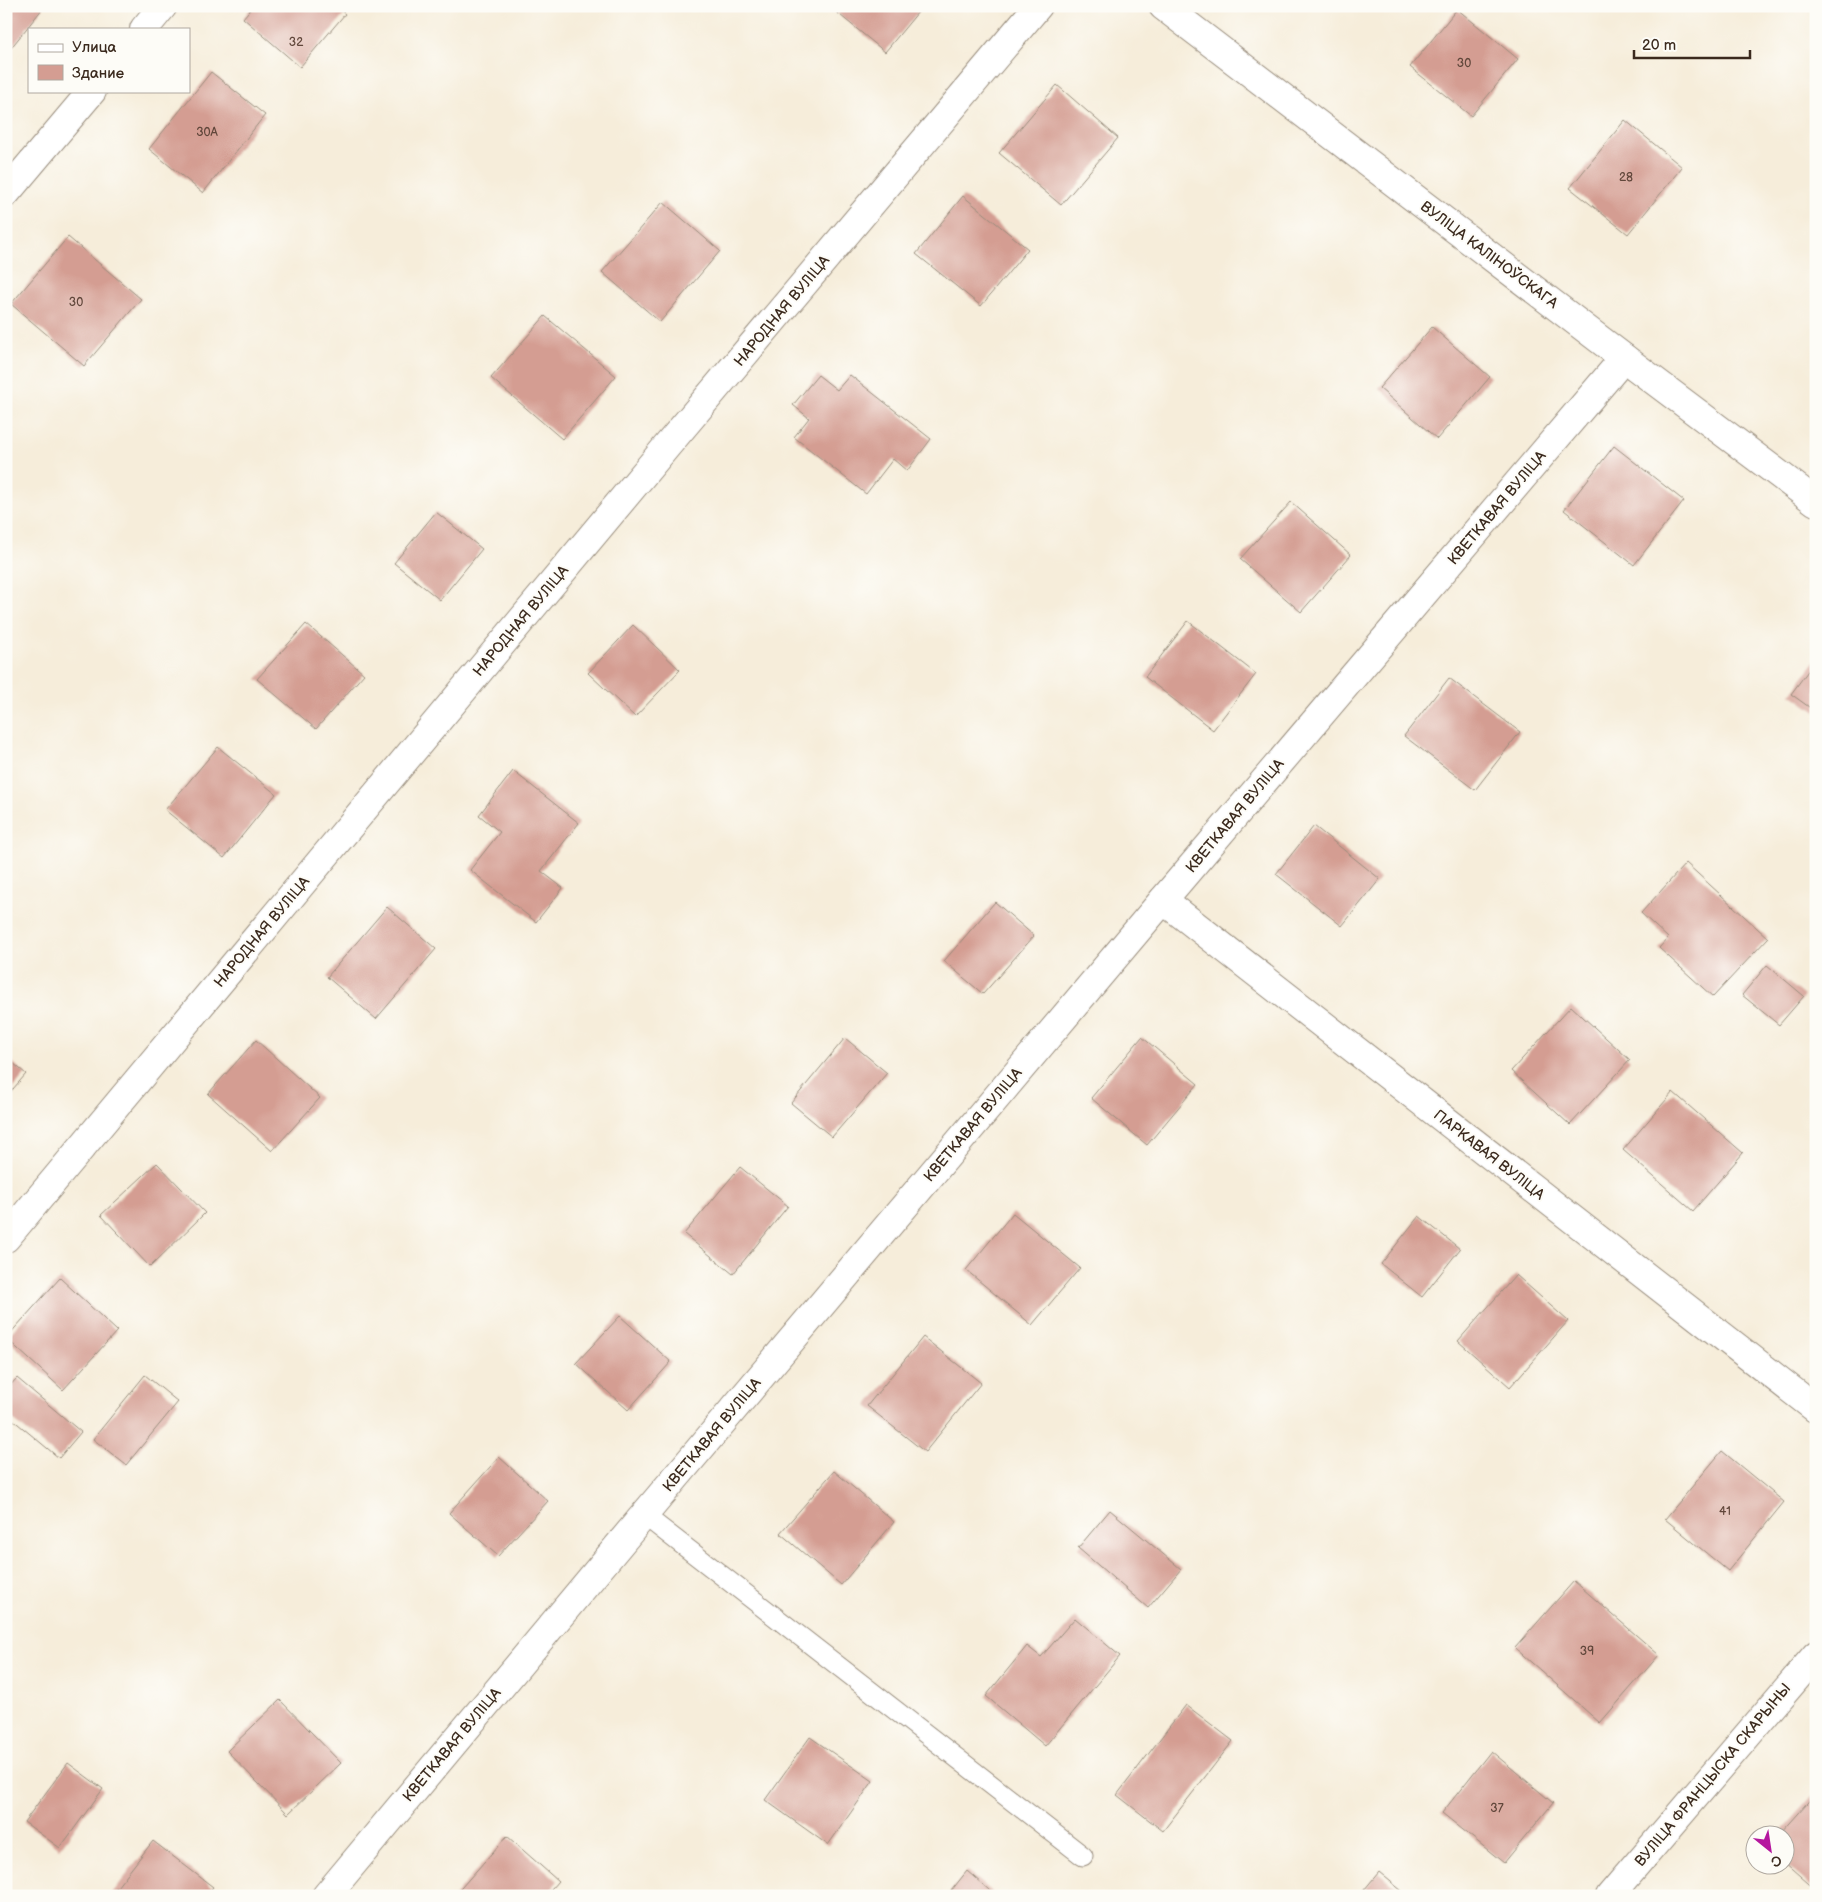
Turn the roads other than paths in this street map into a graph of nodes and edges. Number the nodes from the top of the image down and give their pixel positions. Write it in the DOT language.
graph roads {
  1 [pos="164,6"];
  2 [pos="1038,6"];
  3 [pos="1163,6"];
  4 [pos="145,28"];
  5 [pos="91,92"];
  6 [pos="6,193"];
  7 [pos="1624,358"];
  8 [pos="1816,502"];
  9 [pos="1163,900"];
  10 [pos="6,1238"];
  11 [pos="1816,1409"];
  12 [pos="644,1515"];
  13 [pos="1816,1655"];
  14 [pos="1083,1856"];
  15 [pos="326,1896"];
  16 [pos="1610,1896"];
  1 -- 4 [label="street"];
  2 -- 10 [label="street, НАРОДНАЯ ВУЛІЦА"];
  3 -- 7 [label="street, ВУЛІЦА КАЛІНОЎСКАГА"];
  5 -- 6 [label="street"];
  7 -- 8 [label="street, ВУЛІЦА КАЛІНОЎСКАГА"];
  7 -- 9 [label="street, КВЕТКАВАЯ ВУЛІЦА"];
  9 -- 11 [label="street, ПАРКАВАЯ ВУЛІЦА"];
  9 -- 12 [label="street, КВЕТКАВАЯ ВУЛІЦА"];
  12 -- 14 [label="lane"];
  12 -- 15 [label="street, КВЕТКАВАЯ ВУЛІЦА"];
  13 -- 16 [label="street, ВУЛІЦА ФРАНЦЫСКА СКАРЫНЫ"];
}
